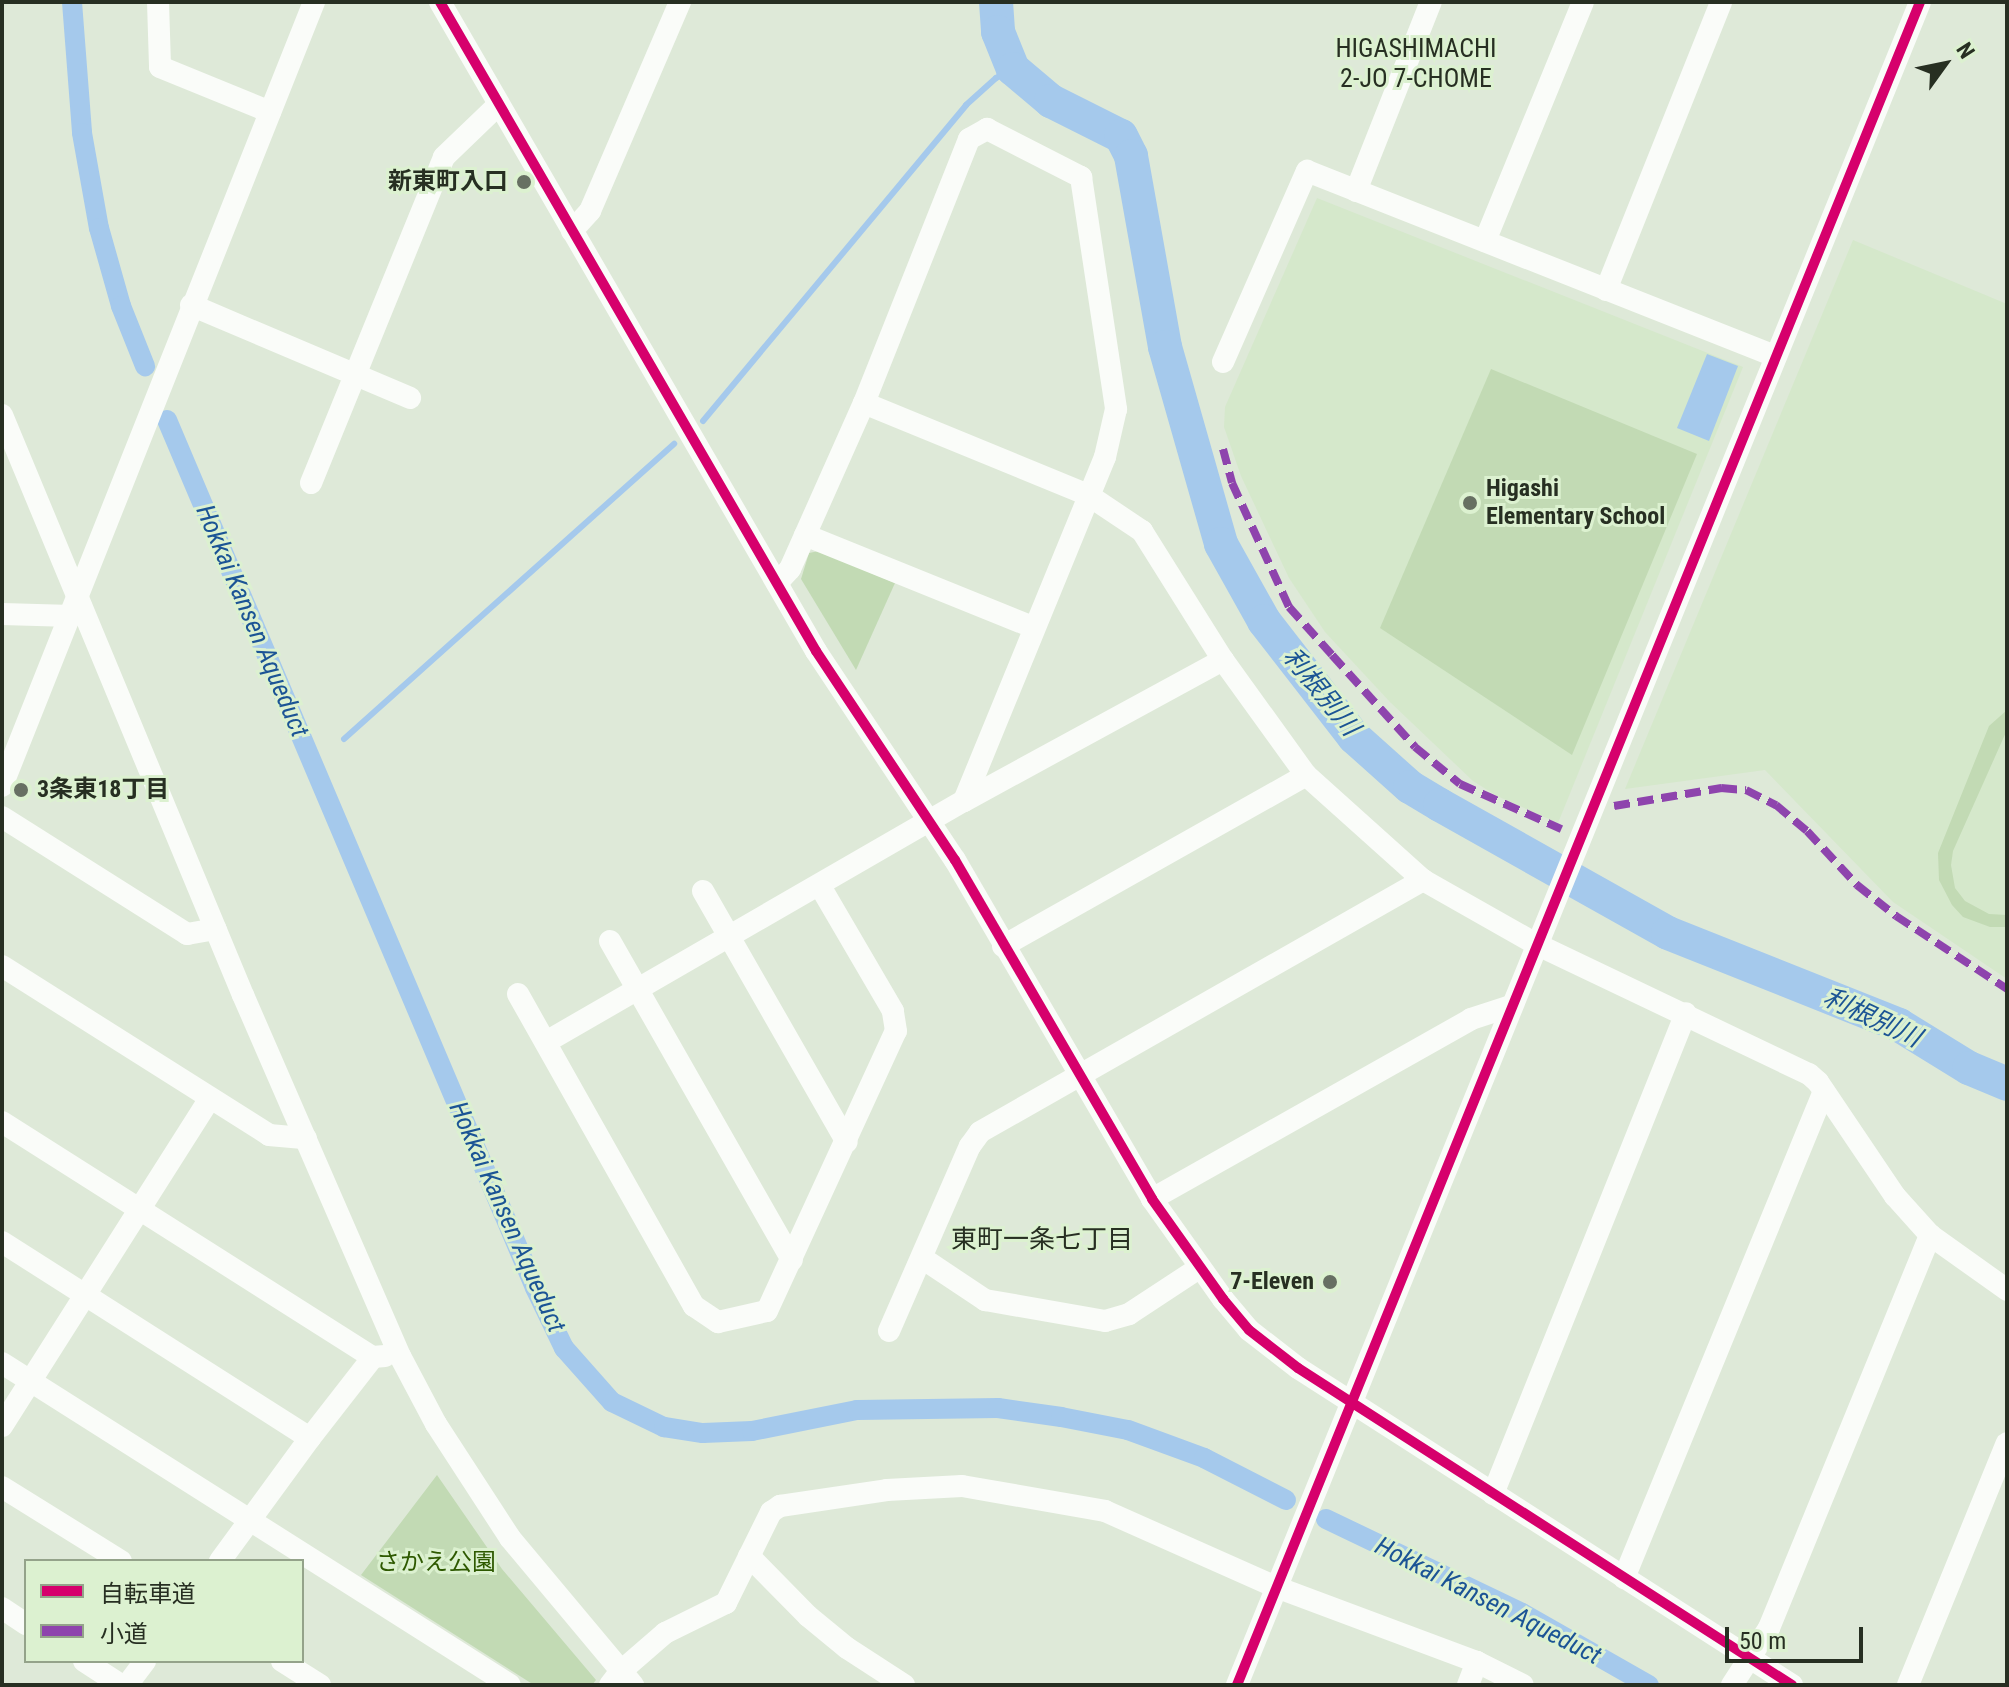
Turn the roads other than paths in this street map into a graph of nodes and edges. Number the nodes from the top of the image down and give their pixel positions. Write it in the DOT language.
graph roads {
  1 [pos="158,2"];
  2 [pos="314,2"];
  3 [pos="440,2"];
  4 [pos="680,2"];
  5 [pos="1431,2"];
  6 [pos="1583,2"];
  7 [pos="1721,2"];
  8 [pos="1920,2"];
  9 [pos="499,104"];
  10 [pos="270,112"];
  11 [pos="1356,191"];
  12 [pos="572,231"];
  13 [pos="1485,241"];
  14 [pos="1606,290"];
  15 [pos="191,305"];
  16 [pos="1775,356"];
  17 [pos="1223,362"];
  18 [pos="355,374"];
  19 [pos="410,398"];
  20 [pos="864,403"];
  21 [pos="2,415"];
  22 [pos="10,459"];
  23 [pos="311,483"];
  24 [pos="1088,495"];
  25 [pos="805,535"];
  26 [pos="777,583"];
  27 [pos="76,606"];
  28 [pos="2,614"];
  29 [pos="1033,627"];
  30 [pos="1223,660"];
  31 [pos="1306,775"];
  32 [pos="2,786"];
  33 [pos="964,801"];
  34 [pos="2,817"];
  35 [pos="930,823"];
  36 [pos="1423,880"];
  37 [pos="820,886"];
  38 [pos="703,891"];
  39 [pos="216,929"];
  40 [pos="730,937"];
  41 [pos="610,941"];
  42 [pos="1538,945"];
  43 [pos="1003,946"];
  44 [pos="2,966"];
  45 [pos="638,990"];
  46 [pos="518,994"];
  47 [pos="1511,1006"];
  48 [pos="1686,1013"];
  49 [pos="546,1042"];
  50 [pos="1077,1074"];
  51 [pos="1824,1091"];
  52 [pos="210,1098"];
  53 [pos="2,1122"];
  54 [pos="306,1138"];
  55 [pos="847,1142"];
  56 [pos="1152,1199"];
  57 [pos="139,1208"];
  58 [pos="1930,1235"];
  59 [pos="2,1242"];
  60 [pos="922,1258"];
  61 [pos="792,1260"];
  62 [pos="1199,1268"];
  63 [pos="2007,1290"];
  64 [pos="84,1295"];
  65 [pos="889,1331"];
  66 [pos="400,1356"];
  67 [pos="373,1357"];
  68 [pos="2,1363"];
  69 [pos="30,1380"];
  70 [pos="1352,1402"];
  71 [pos="2,1426"];
  72 [pos="310,1438"];
  73 [pos="2007,1443"];
  74 [pos="2,1487"];
  75 [pos="1493,1494"];
  76 [pos="249,1520"];
  77 [pos="749,1556"];
  78 [pos="118,1559"];
  79 [pos="221,1559"];
  80 [pos="1624,1578"];
  81 [pos="1276,1587"];
  82 [pos="2,1608"];
  83 [pos="24,1623"];
  84 [pos="1750,1659"];
  85 [pos="1477,1662"];
  86 [pos="87,1663"];
  87 [pos="143,1663"];
  88 [pos="285,1663"];
  89 [pos="621,1681"];
  90 [pos="124,1685"];
  91 [pos="320,1685"];
  92 [pos="510,1685"];
  93 [pos="904,1685"];
  94 [pos="1237,1685"];
  95 [pos="1468,1685"];
  96 [pos="1523,1685"];
  97 [pos="1732,1685"];
  98 [pos="1792,1685"];
  99 [pos="1908,1685"];
  1 -- 10 [label="street"];
  2 -- 10 [label="street"];
  3 -- 9 [label="street"];
  4 -- 12 [label="street"];
  5 -- 11 [label="street"];
  6 -- 13 [label="street"];
  7 -- 14 [label="street"];
  8 -- 16 [label="street"];
  9 -- 12 [label="street"];
  9 -- 18 [label="street"];
  10 -- 15 [label="street"];
  11 -- 13 [label="street"];
  11 -- 17 [label="street"];
  12 -- 26 [label="street"];
  13 -- 14 [label="street"];
  14 -- 16 [label="street"];
  15 -- 18 [label="street"];
  15 -- 27 [label="street"];
  16 -- 42 [label="street"];
  18 -- 19 [label="street"];
  18 -- 23 [label="street"];
  20 -- 24 [label="street"];
  20 -- 24 [label="street"];
  20 -- 25 [label="street"];
  21 -- 22 [label="street"];
  22 -- 27 [label="street"];
  24 -- 29 [label="street"];
  24 -- 30 [label="street"];
  25 -- 26 [label="street"];
  25 -- 29 [label="street"];
  26 -- 35 [label="street"];
  27 -- 28 [label="street"];
  27 -- 32 [label="street"];
  27 -- 39 [label="street"];
  29 -- 33 [label="street"];
  30 -- 31 [label="street"];
  30 -- 33 [label="street"];
  31 -- 36 [label="street"];
  31 -- 43 [label="street"];
  33 -- 35 [label="street"];
  34 -- 39 [label="street"];
  35 -- 37 [label="street"];
  35 -- 43 [label="street"];
  36 -- 42 [label="street"];
  36 -- 50 [label="street"];
  37 -- 40 [label="street"];
  37 -- 55 [label="street"];
  38 -- 40 [label="street"];
  39 -- 54 [label="street"];
  40 -- 45 [label="street"];
  40 -- 55 [label="street"];
  41 -- 45 [label="street"];
  42 -- 47 [label="street"];
  42 -- 48 [label="street"];
  43 -- 50 [label="street"];
  44 -- 52 [label="street"];
  45 -- 49 [label="street"];
  45 -- 61 [label="street"];
  46 -- 49 [label="street"];
  47 -- 56 [label="street"];
  47 -- 70 [label="street"];
  48 -- 51 [label="street"];
  48 -- 75 [label="street"];
  49 -- 61 [label="street"];
  50 -- 56 [label="street"];
  50 -- 60 [label="street"];
  51 -- 58 [label="street"];
  51 -- 80 [label="street"];
  52 -- 54 [label="street"];
  52 -- 57 [label="street"];
  53 -- 57 [label="street"];
  54 -- 66 [label="street"];
  55 -- 61 [label="street"];
  56 -- 62 [label="street"];
  57 -- 64 [label="street"];
  57 -- 67 [label="street"];
  58 -- 63 [label="street"];
  58 -- 84 [label="street"];
  59 -- 64 [label="street"];
  60 -- 62 [label="street"];
  60 -- 65 [label="street"];
  62 -- 70 [label="street"];
  64 -- 69 [label="street"];
  64 -- 72 [label="street"];
  66 -- 67 [label="street"];
  66 -- 89 [label="street"];
  67 -- 72 [label="street"];
  68 -- 69 [label="street"];
  69 -- 71 [label="street"];
  69 -- 76 [label="street"];
  70 -- 75 [label="street"];
  70 -- 81 [label="street"];
  72 -- 76 [label="street"];
  73 -- 99 [label="street"];
  74 -- 78 [label="street"];
  75 -- 80 [label="street"];
  76 -- 79 [label="street"];
  76 -- 92 [label="street"];
  77 -- 81 [label="street"];
  77 -- 89 [label="street"];
  77 -- 93 [label="street"];
  80 -- 84 [label="street"];
  81 -- 85 [label="street"];
  81 -- 94 [label="street"];
  82 -- 83 [label="street"];
  84 -- 97 [label="street"];
  84 -- 98 [label="street"];
  85 -- 95 [label="street"];
  85 -- 96 [label="street"];
  86 -- 90 [label="street"];
  87 -- 90 [label="street"];
  88 -- 91 [label="street"];
}
